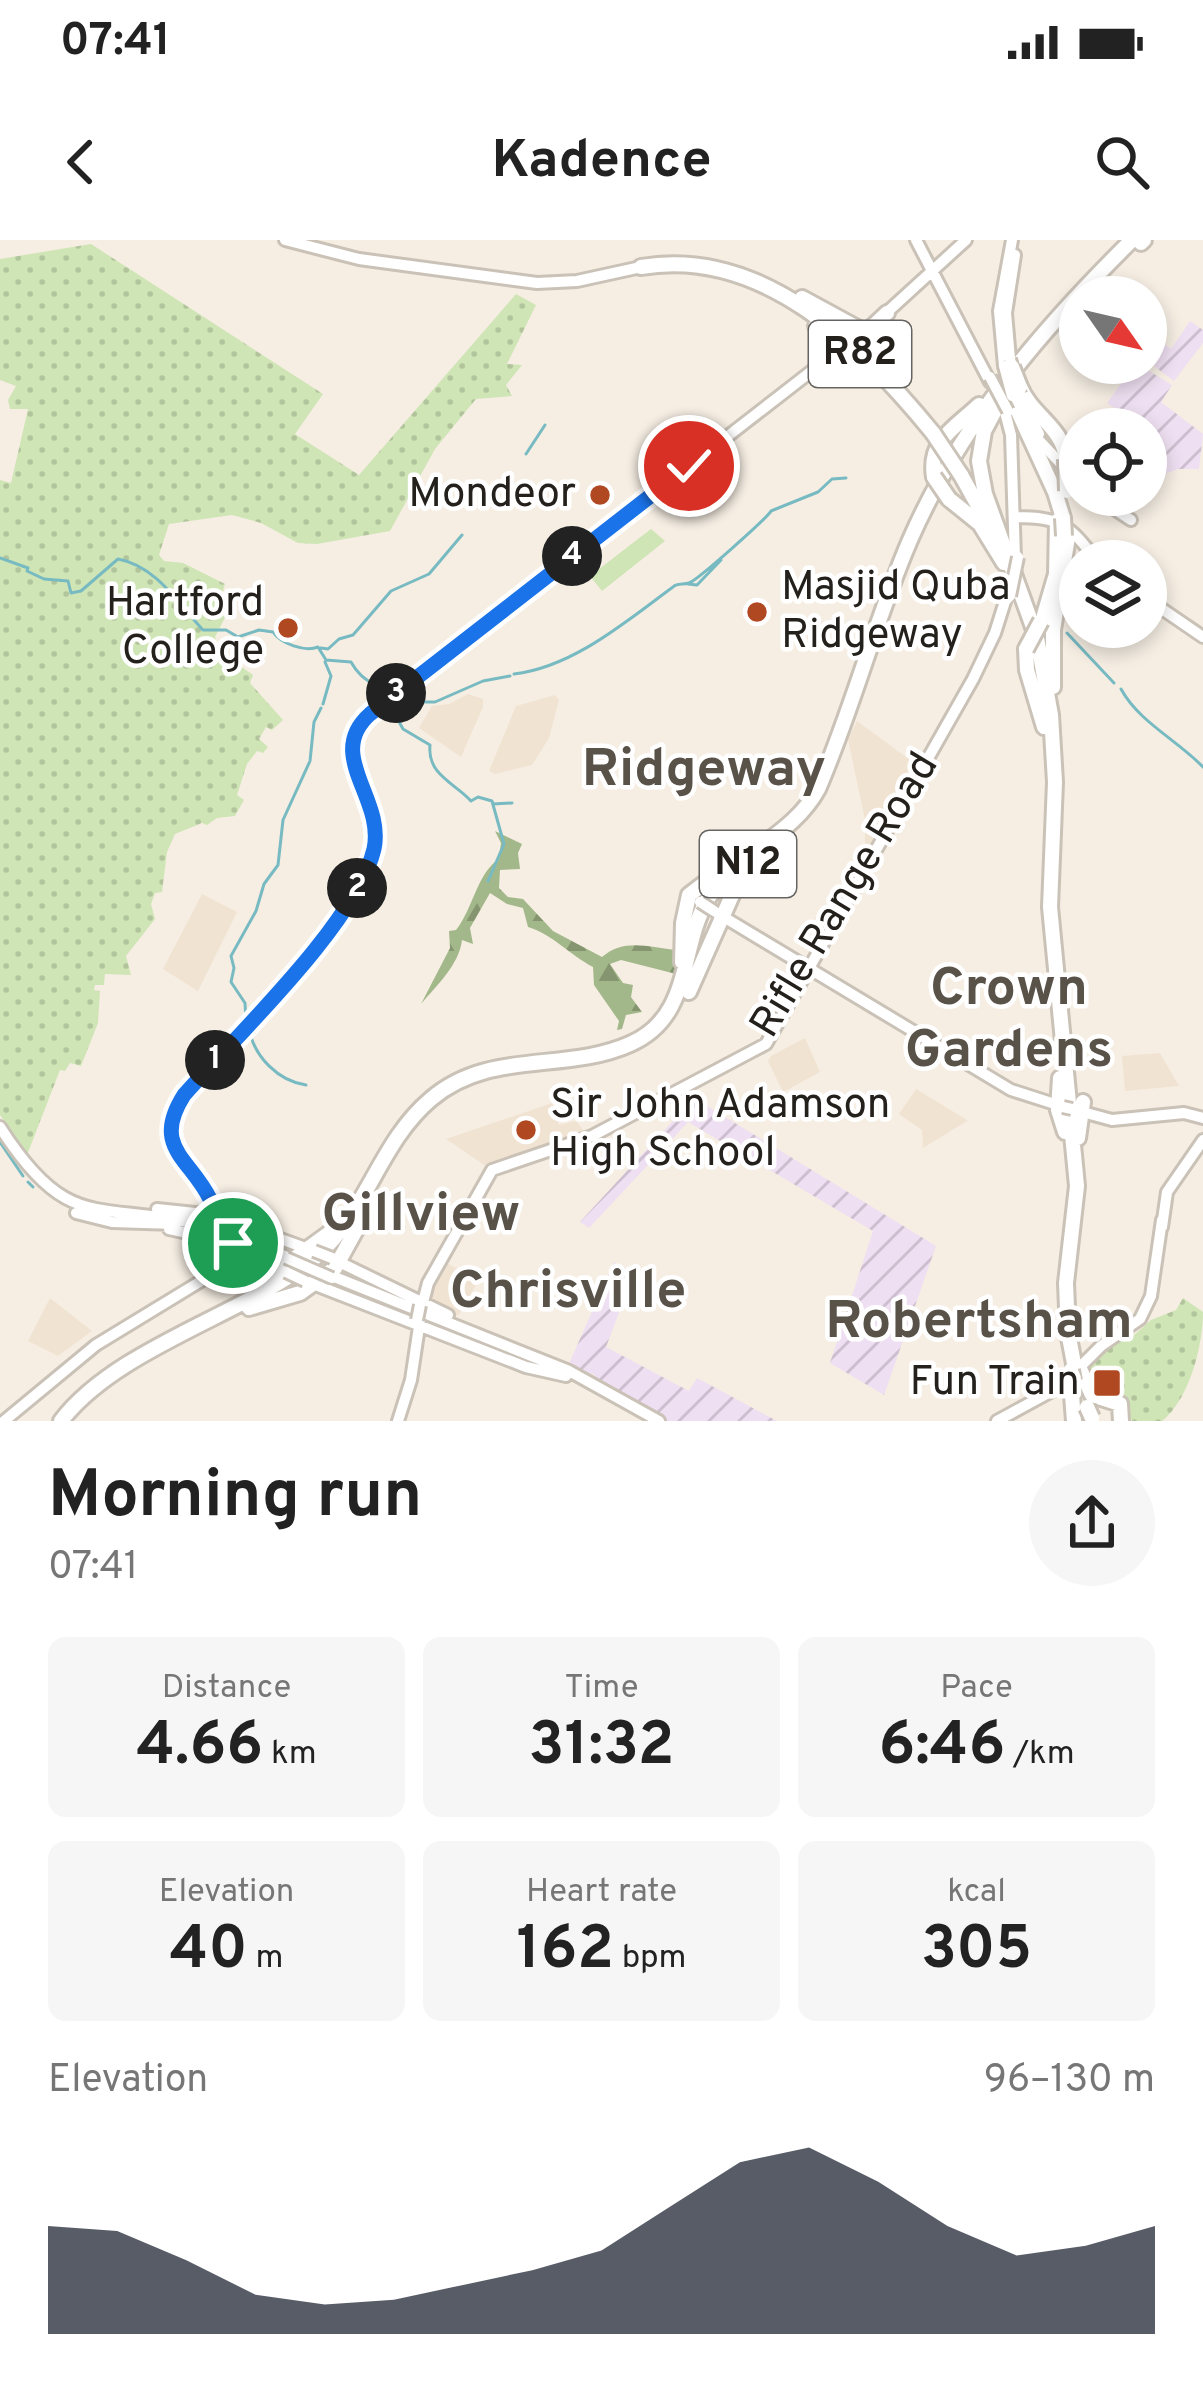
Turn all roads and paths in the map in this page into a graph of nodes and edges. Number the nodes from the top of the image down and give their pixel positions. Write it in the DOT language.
graph roads {
  1 [pos="285,240"];
  2 [pos="307,240"];
  3 [pos="917,240"];
  4 [pos="964,240"];
  5 [pos="1140,241"];
  6 [pos="1012,243"];
  7 [pos="640,264"];
  8 [pos="932,271"];
  9 [pos="1107,276"];
  10 [pos="779,289"];
  11 [pos="887,313"];
  12 [pos="1059,334"];
  13 [pos="861,335"];
  14 [pos="1038,338"];
  15 [pos="838,350"];
  16 [pos="1006,355"];
  17 [pos="984,368"];
  18 [pos="905,396"];
  19 [pos="1012,399"];
  20 [pos="1059,434"];
  21 [pos="680,471"];
  22 [pos="962,471"];
  23 [pos="1066,516"];
  24 [pos="1018,519"];
  25 [pos="1063,526"];
  26 [pos="1076,540"];
  27 [pos="1012,559"];
  28 [pos="1009,594"];
  29 [pos="1059,597"];
  30 [pos="1167,613"];
  31 [pos="1046,618"];
  32 [pos="1203,638"];
  33 [pos="973,679"];
  34 [pos="1051,750"];
  35 [pos="811,801"];
  36 [pos="785,836"];
  37 [pos="695,898"];
  38 [pos="725,918"];
  39 [pos="787,954"];
  40 [pos="810,967"];
  41 [pos="657,1028"];
  42 [pos="1060,1044"];
  43 [pos="1066,1064"];
  44 [pos="1055,1104"];
  45 [pos="1088,1114"];
  46 [pos="1203,1116"];
  47 [pos="0,1127"];
  48 [pos="0,1138"];
  49 [pos="1203,1140"];
  50 [pos="177,1156"];
  51 [pos="387,1162"];
  52 [pos="1074,1170"];
  53 [pos="207,1175"];
  54 [pos="28,1180"];
  55 [pos="205,1190"];
  56 [pos="213,1231"];
  57 [pos="289,1259"];
  58 [pos="330,1273"];
  59 [pos="417,1317"];
  60 [pos="210,1326"];
  61 [pos="188,1333"];
  62 [pos="560,1367"];
  63 [pos="575,1378"];
  64 [pos="1082,1397"];
  65 [pos="4,1421"];
  66 [pos="64,1421"];
  67 [pos="397,1421"];
  68 [pos="655,1421"];
  69 [pos="998,1421"];
  70 [pos="1118,1421"];
  1 -- 7 [label="main road, R82"];
  2 -- 7 [label="main road, R82"];
  3 -- 8 [label="main road"];
  4 -- 8 [label="main road"];
  5 -- 9 [label="highway, N12"];
  5 -- 14 [label="highway, N12"];
  6 -- 16 [label="main road"];
  7 -- 10 [label="highway, R82"];
  8 -- 11 [label="main road"];
  8 -- 13 [label="main road"];
  8 -- 17 [label="main road, Rifle Range Road"];
  8 -- 17 [label="main road, Rifle Range Road"];
  10 -- 13 [label="highway"];
  10 -- 15 [label="highway"];
  10 -- 18 [label="highway, R82"];
  11 -- 13 [label="highway"];
  12 -- 19 [label="highway, N12"];
  13 -- 15 [label="main road, bridge"];
  13 -- 18 [label="highway"];
  14 -- 27 [label="highway, bridge"];
  14 -- 35 [label="highway, N12"];
  15 -- 18 [label="highway"];
  15 -- 21 [label="main road"];
  15 -- 21 [label="main road"];
  16 -- 19 [label="highway, bridge"];
  17 -- 19 [label="main road, Rifle Range Road, bridge"];
  18 -- 22 [label="highway, R82, bridge"];
  19 -- 20 [label="highway, bridge"];
  19 -- 24 [label="main road, Rifle Range Road"];
  19 -- 25 [label="highway"];
  19 -- 27 [label="highway"];
  19 -- 36 [label="highway, N12"];
  21 -- 50 [label="main road"];
  22 -- 27 [label="highway, R82"];
  22 -- 27 [label="highway, R82"];
  23 -- 25 [label="highway"];
  24 -- 25 [label="main road"];
  24 -- 27 [label="main road, Rifle Range Road"];
  25 -- 26 [label="main road"];
  25 -- 31 [label="highway"];
  27 -- 28 [label="main road, Rifle Range Road, bridge"];
  27 -- 34 [label="highway"];
  27 -- 34 [label="highway"];
  28 -- 33 [label="main road, Rifle Range Road"];
  28 -- 33 [label="main road, Rifle Range Road"];
  29 -- 31 [label="highway"];
  30 -- 32 [label="main road"];
  31 -- 34 [label="highway"];
  31 -- 34 [label="highway, bridge"];
  33 -- 40 [label="main road, Rifle Range Road"];
  34 -- 42 [label="highway"];
  34 -- 43 [label="highway"];
  35 -- 37 [label="highway"];
  35 -- 41 [label="highway, N12"];
  36 -- 38 [label="highway"];
  36 -- 41 [label="highway, N12"];
  37 -- 38 [label="main road, bridge"];
  37 -- 41 [label="highway"];
  38 -- 39 [label="main road"];
  38 -- 39 [label="main road"];
  38 -- 41 [label="highway"];
  39 -- 40 [label="main road"];
  40 -- 44 [label="main road"];
  40 -- 59 [label="main road, Rifle Range Road"];
  41 -- 51 [label="highway"];
  42 -- 44 [label="highway"];
  42 -- 52 [label="highway"];
  43 -- 45 [label="highway"];
  43 -- 52 [label="highway"];
  44 -- 45 [label="main road, bridge"];
  44 -- 52 [label="highway"];
  45 -- 46 [label="main road"];
  45 -- 52 [label="highway"];
  47 -- 54 [label="main road"];
  48 -- 54 [label="main road"];
  49 -- 64 [label="main road"];
  50 -- 55 [label="main road"];
  50 -- 56 [label="main road"];
  51 -- 57 [label="highway"];
  51 -- 58 [label="highway"];
  51 -- 60 [label="highway"];
  51 -- 61 [label="highway"];
  52 -- 64 [label="highway"];
  52 -- 64 [label="highway"];
  53 -- 55 [label="main road"];
  54 -- 56 [label="main road"];
  54 -- 56 [label="main road"];
  55 -- 56 [label="main road"];
  56 -- 57 [label="main road"];
  56 -- 57 [label="main road"];
  56 -- 65 [label="main road"];
  57 -- 58 [label="main road, bridge"];
  57 -- 58 [label="main road, bridge"];
  57 -- 58 [label="main road, bridge"];
  57 -- 61 [label="highway"];
  58 -- 59 [label="main road"];
  58 -- 59 [label="main road"];
  58 -- 60 [label="highway"];
  58 -- 62 [label="main road"];
  58 -- 63 [label="main road"];
  59 -- 62 [label="main road"];
  59 -- 63 [label="main road"];
  59 -- 67 [label="main road, Rifle Range Road"];
  60 -- 66 [label="highway"];
  61 -- 66 [label="highway"];
  62 -- 68 [label="main road"];
  63 -- 68 [label="main road"];
  64 -- 69 [label="main road"];
  64 -- 70 [label="highway"];
  64 -- 70 [label="highway"];
}
